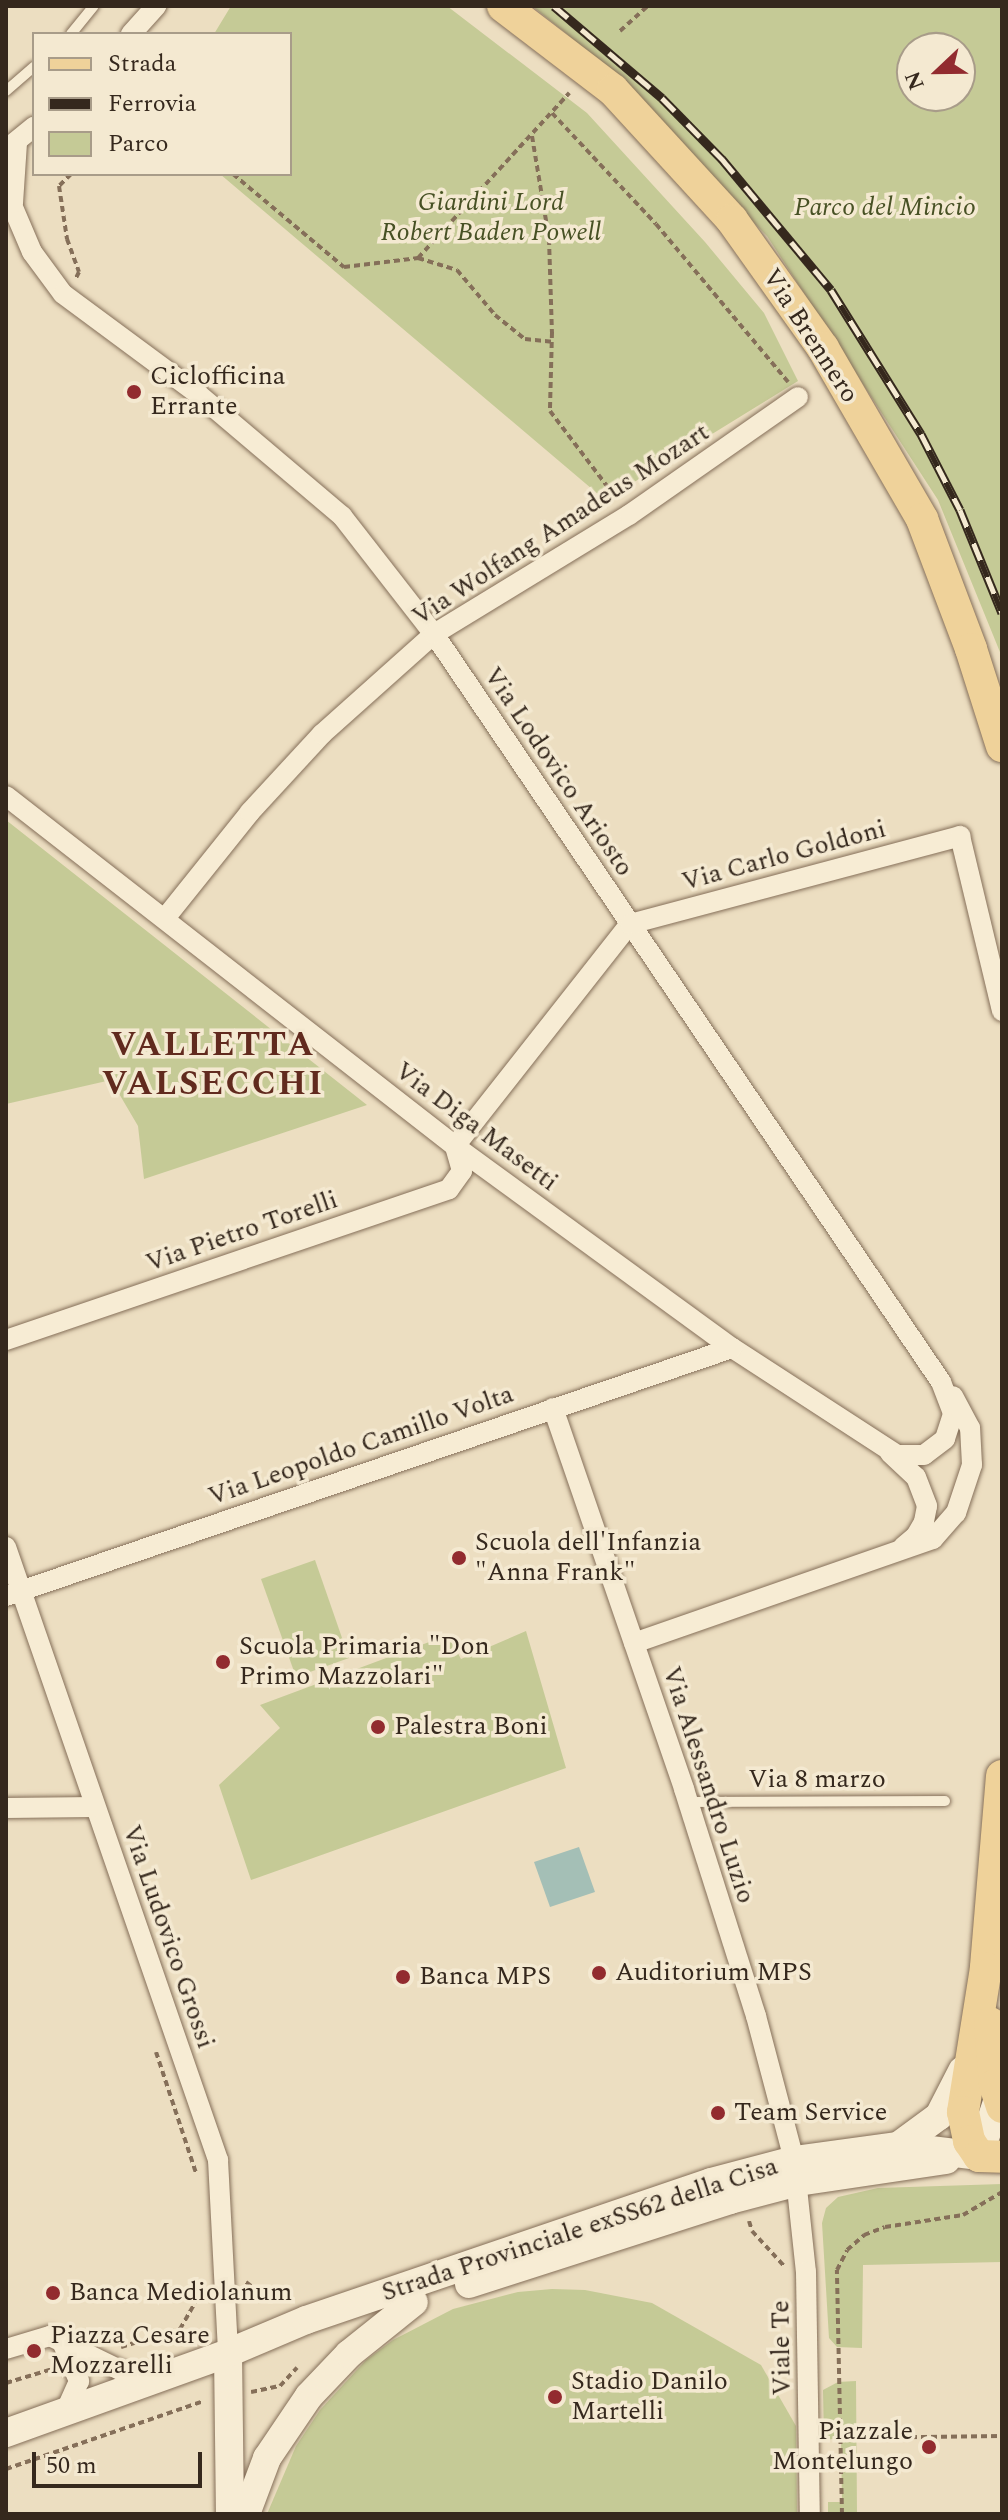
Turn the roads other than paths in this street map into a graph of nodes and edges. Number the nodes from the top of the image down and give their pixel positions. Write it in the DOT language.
graph roads {
  1 [pos="94,6"];
  2 [pos="156,6"];
  3 [pos="503,6"];
  4 [pos="73,32"];
  5 [pos="133,32"];
  6 [pos="32,69"];
  7 [pos="6,91"];
  8 [pos="32,129"];
  9 [pos="12,146"];
  10 [pos="10,197"];
  11 [pos="798,397"];
  12 [pos="434,634"];
  13 [pos="1002,746"];
  14 [pos="6,796"];
  15 [pos="166,917"];
  16 [pos="630,924"];
  17 [pos="1002,1011"];
  18 [pos="455,1146"];
  19 [pos="6,1340"];
  20 [pos="732,1348"];
  21 [pos="941,1382"];
  22 [pos="553,1408"];
  23 [pos="886,1448"];
  24 [pos="936,1449"];
  25 [pos="6,1547"];
  26 [pos="882,1557"];
  27 [pos="14,1593"];
  28 [pos="634,1643"];
  29 [pos="1002,1776"];
  30 [pos="945,1801"];
  31 [pos="688,1802"];
  32 [pos="95,1807"];
  33 [pos="6,1808"];
  34 [pos="986,1968"];
  35 [pos="1000,2103"];
  36 [pos="898,2146"];
  37 [pos="990,2157"];
  38 [pos="796,2171"];
  39 [pos="414,2302"];
  40 [pos="6,2349"];
  41 [pos="228,2353"];
  42 [pos="82,2359"];
  43 [pos="147,2383"];
  44 [pos="64,2414"];
  45 [pos="6,2433"];
  46 [pos="230,2514"];
  47 [pos="246,2514"];
  48 [pos="810,2514"];
  1 -- 4 [label="lane"];
  2 -- 5 [label="street"];
  3 -- 13 [label="main road, Via Brennero"];
  6 -- 7 [label="lane"];
  8 -- 9 [label="street"];
  9 -- 10 [label="street, Via Lodovico Ariosto"];
  10 -- 12 [label="street, Via Lodovico Ariosto"];
  11 -- 12 [label="street, Via Wolfang Amadeus Mozart"];
  12 -- 15 [label="street, Via Wolfang Amadeus Mozart"];
  12 -- 16 [label="street, Via Lodovico Ariosto"];
  14 -- 15 [label="street, Via Diga Masetti"];
  15 -- 18 [label="street, Via Diga Masetti"];
  16 -- 17 [label="street, Via Carlo Goldoni"];
  16 -- 18 [label="street"];
  16 -- 21 [label="street, Via Lodovico Ariosto"];
  18 -- 19 [label="street, Via Pietro Torelli"];
  18 -- 20 [label="street, Via Diga Masetti"];
  20 -- 22 [label="street, Via Leopoldo Camillo Volta"];
  20 -- 23 [label="street, Via Diga Masetti"];
  21 -- 24 [label="street, Via Lodovico Ariosto"];
  21 -- 26 [label="street"];
  22 -- 27 [label="street, Via Leopoldo Camillo Volta"];
  22 -- 28 [label="street, Via Alessandro Luzio"];
  23 -- 24 [label="street, Via Diga Masetti"];
  23 -- 26 [label="street"];
  25 -- 27 [label="street, Via Ludovico Grossi"];
  26 -- 28 [label="street"];
  27 -- 32 [label="street, Via Ludovico Grossi"];
  28 -- 31 [label="street, Via Alessandro Luzio"];
  29 -- 34 [label="main road"];
  30 -- 31 [label="lane, Via 8 marzo"];
  31 -- 38 [label="street, Via Alessandro Luzio"];
  32 -- 33 [label="street"];
  32 -- 41 [label="street, Via Ludovico Grossi"];
  34 -- 35 [label="main road"];
  34 -- 36 [label="main road"];
  34 -- 37 [label="main road"];
  35 -- 37 [label="main road"];
  36 -- 37 [label="main road, Strada Provinciale exSS62 della Cisa"];
  36 -- 38 [label="main road, Strada Provinciale exSS62 della Cisa"];
  37 -- 38 [label="main road, Strada Provinciale exSS62 della Cisa"];
  38 -- 39 [label="main road, Strada Provinciale exSS62 della Cisa"];
  38 -- 41 [label="main road, Strada Provinciale exSS62 della Cisa"];
  38 -- 48 [label="street, Viale Te"];
  39 -- 41 [label="main road, Strada Provinciale exSS62 della Cisa"];
  39 -- 47 [label="main road"];
  40 -- 42 [label="street"];
  41 -- 43 [label="main road"];
  41 -- 46 [label="main road"];
  42 -- 43 [label="street"];
  42 -- 44 [label="street"];
  43 -- 44 [label="main road"];
  44 -- 45 [label="main road"];
}
